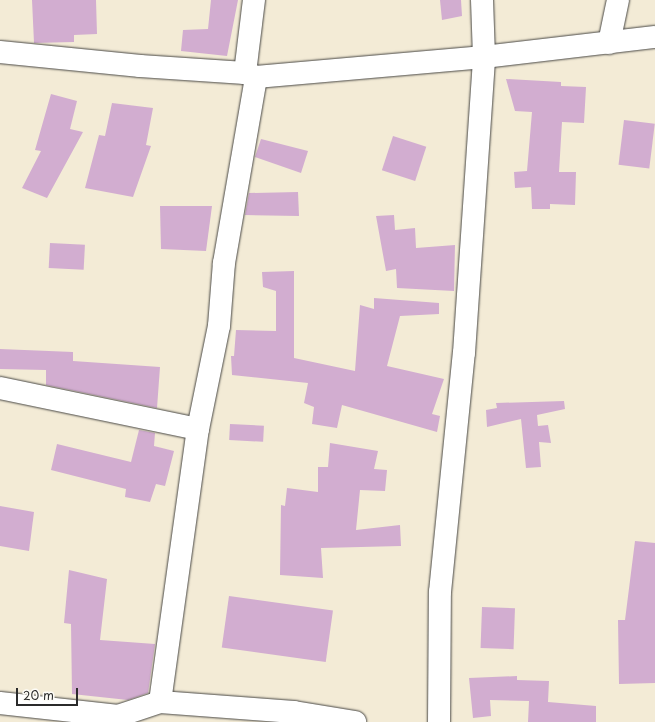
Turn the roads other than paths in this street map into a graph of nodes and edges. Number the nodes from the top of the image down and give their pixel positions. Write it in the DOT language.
graph roads {
  1 [pos="254,0"];
  2 [pos="482,0"];
  3 [pos="618,0"];
  4 [pos="655,37"];
  5 [pos="609,43"];
  6 [pos="0,52"];
  7 [pos="484,58"];
  8 [pos="250,75"];
  9 [pos="0,388"];
  10 [pos="198,429"];
  11 [pos="160,702"];
  12 [pos="0,703"];
  13 [pos="178,722"];
  14 [pos="355,722"];
  15 [pos="439,722"];
  1 -- 8 [label="street"];
  2 -- 7 [label="street"];
  3 -- 5 [label="street"];
  4 -- 5 [label="street"];
  5 -- 7 [label="street"];
  6 -- 8 [label="street"];
  7 -- 8 [label="street"];
  7 -- 15 [label="street"];
  8 -- 10 [label="street"];
  9 -- 10 [label="street"];
  10 -- 11 [label="street"];
  11 -- 12 [label="street"];
  11 -- 13 [label="street"];
  11 -- 14 [label="street"];
}
